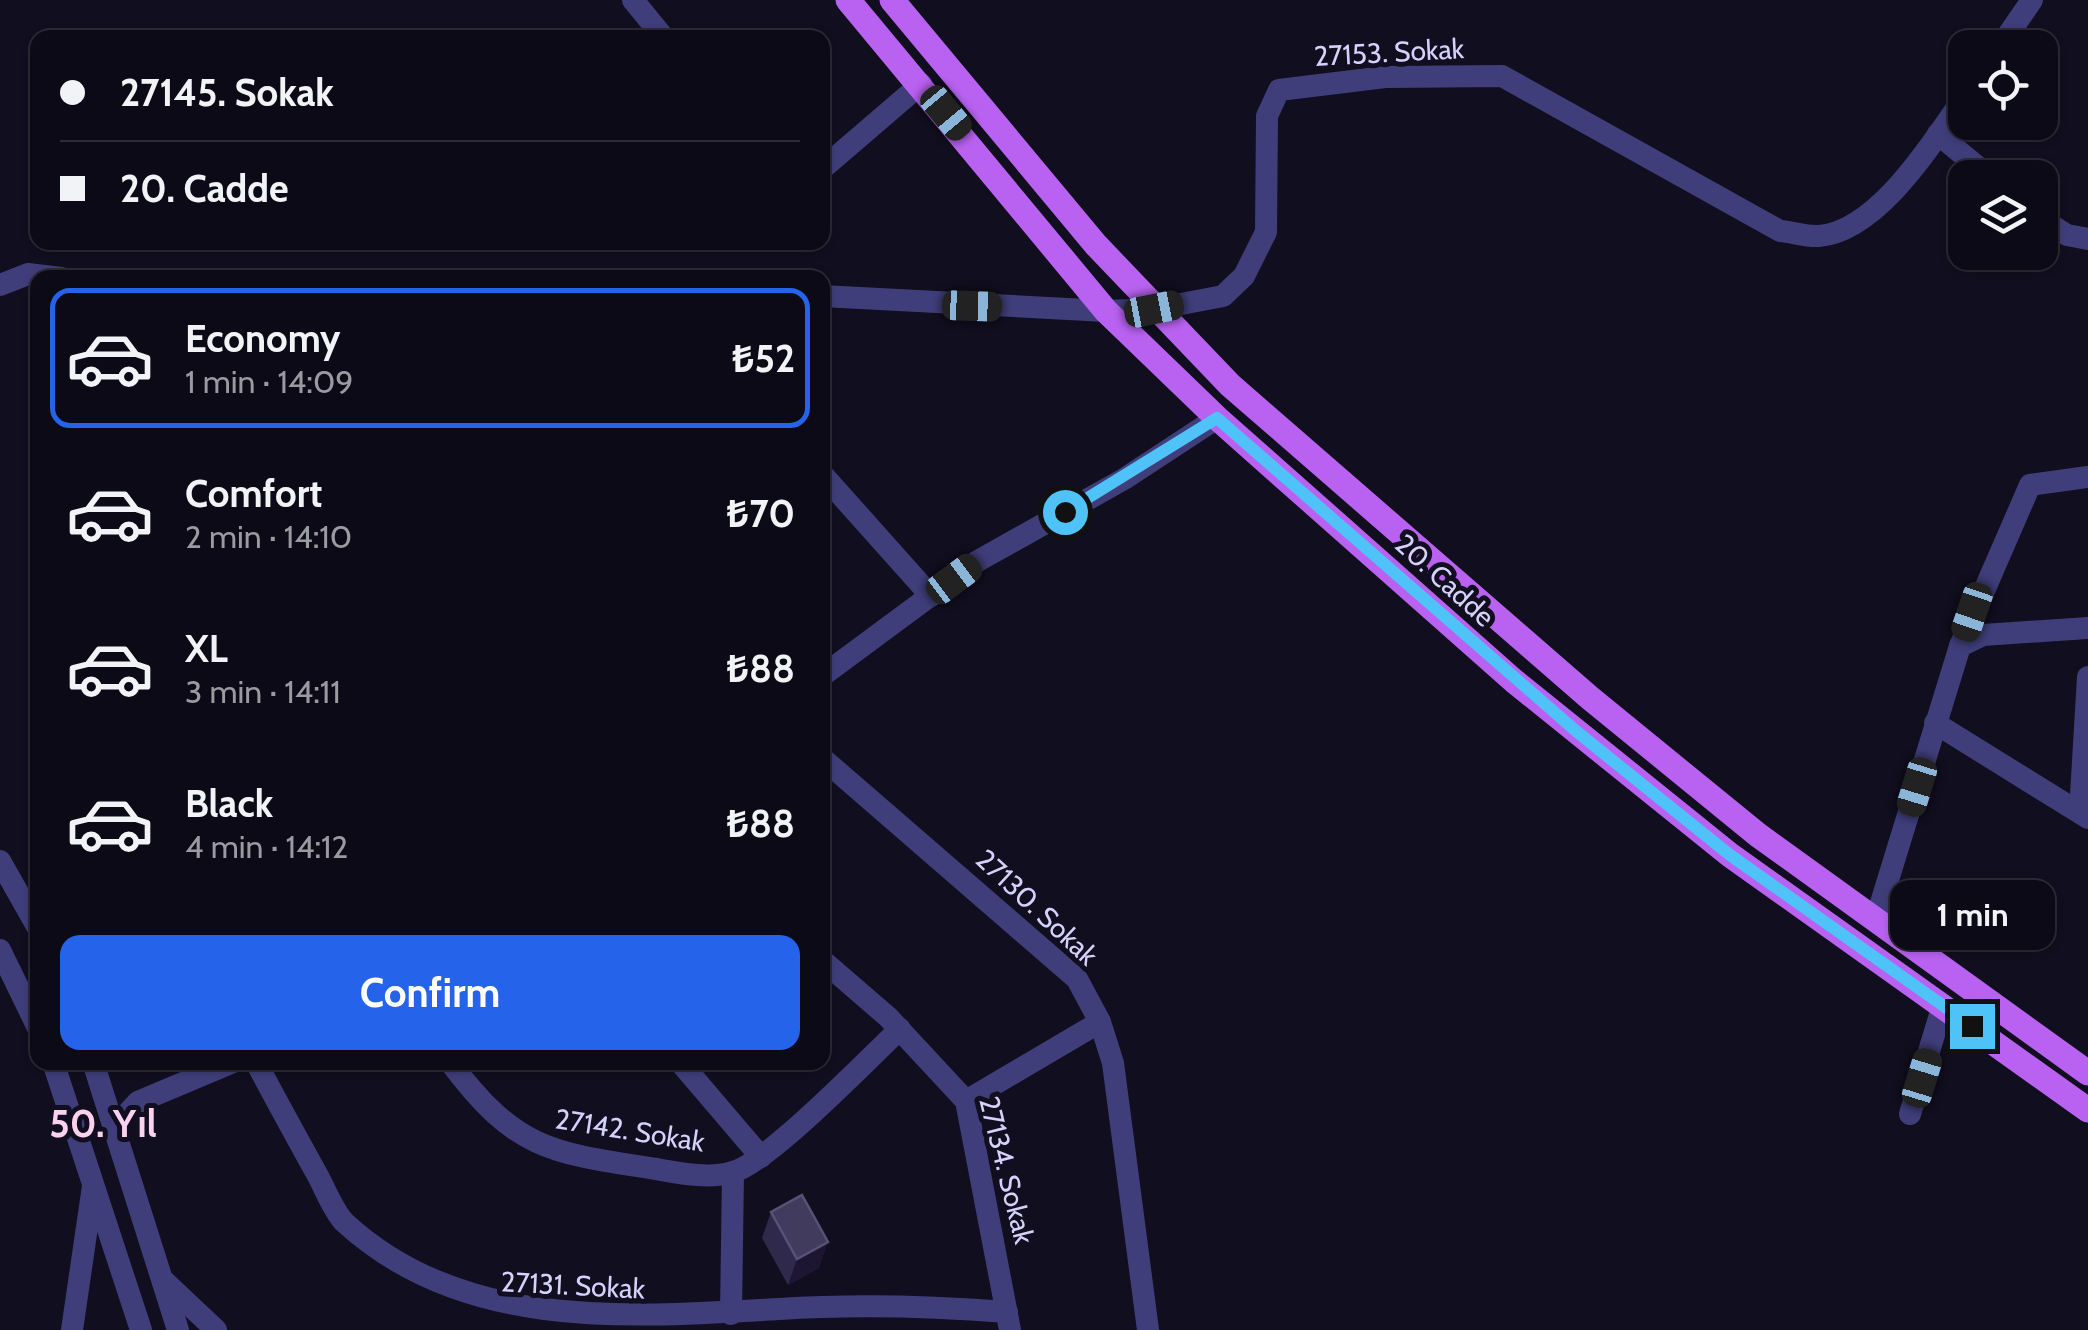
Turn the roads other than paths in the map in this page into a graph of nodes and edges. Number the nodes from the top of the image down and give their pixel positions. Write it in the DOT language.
graph roads {
  1 [pos="633,0"];
  2 [pos="848,0"];
  3 [pos="892,0"];
  4 [pos="2032,0"];
  5 [pos="657,30"];
  6 [pos="2011,30"];
  7 [pos="921,84"];
  8 [pos="1948,120"];
  9 [pos="1938,134"];
  10 [pos="1969,160"];
  11 [pos="830,162"];
  12 [pos="2058,228"];
  13 [pos="2088,239"];
  14 [pos="30,274"];
  15 [pos="0,284"];
  16 [pos="830,296"];
  17 [pos="1154,309"];
  18 [pos="1106,311"];
  19 [pos="1217,418"];
  20 [pos="2088,478"];
  21 [pos="830,483"];
  22 [pos="932,596"];
  23 [pos="2088,628"];
  24 [pos="1960,646"];
  25 [pos="830,670"];
  26 [pos="2088,676"];
  27 [pos="1936,723"];
  28 [pos="830,765"];
  29 [pos="2084,815"];
  30 [pos="0,861"];
  31 [pos="30,914"];
  32 [pos="1876,919"];
  33 [pos="0,950"];
  34 [pos="830,967"];
  35 [pos="1944,1006"];
  36 [pos="30,1012"];
  37 [pos="1100,1022"];
  38 [pos="900,1029"];
  39 [pos="56,1070"];
  40 [pos="96,1070"];
  41 [pos="214,1070"];
  42 [pos="260,1070"];
  43 [pos="457,1070"];
  44 [pos="687,1070"];
  45 [pos="2088,1074"];
  46 [pos="966,1102"];
  47 [pos="2088,1110"];
  48 [pos="1910,1114"];
  49 [pos="114,1128"];
  50 [pos="762,1157"];
  51 [pos="733,1172"];
  52 [pos="94,1178"];
  53 [pos="164,1281"];
  54 [pos="730,1314"];
  55 [pos="1008,1321"];
  56 [pos="72,1330"];
  57 [pos="141,1330"];
  58 [pos="178,1330"];
  59 [pos="216,1330"];
  60 [pos="1148,1330"];
  1 -- 5 [label="street"];
  2 -- 7 [label="main road, 20. Cadde"];
  3 -- 17 [label="main road"];
  4 -- 6 [label="street"];
  7 -- 11 [label="street"];
  7 -- 18 [label="main road, 20. Cadde"];
  8 -- 9 [label="street, 27153. Sokak"];
  9 -- 10 [label="street"];
  9 -- 17 [label="street, 27153. Sokak"];
  12 -- 13 [label="street"];
  14 -- 15 [label="street"];
  16 -- 18 [label="street, 27153. Sokak"];
  17 -- 18 [label="street, 27153. Sokak"];
  17 -- 32 [label="main road"];
  18 -- 19 [label="main road, 20. Cadde"];
  19 -- 22 [label="street"];
  19 -- 35 [label="main road, 20. Cadde"];
  20 -- 24 [label="street"];
  21 -- 22 [label="street"];
  22 -- 25 [label="street"];
  23 -- 24 [label="street"];
  24 -- 27 [label="street"];
  26 -- 29 [label="street"];
  27 -- 29 [label="street"];
  27 -- 32 [label="street"];
  28 -- 37 [label="street, 27130. Sokak"];
  30 -- 31 [label="street"];
  32 -- 45 [label="main road"];
  33 -- 36 [label="street"];
  34 -- 38 [label="street, 27134. Sokak"];
  35 -- 47 [label="main road, 20. Cadde"];
  35 -- 48 [label="street"];
  37 -- 46 [label="street"];
  37 -- 60 [label="street, 27130. Sokak"];
  38 -- 46 [label="street, 27134. Sokak"];
  38 -- 50 [label="street, 27142. Sokak"];
  39 -- 52 [label="street"];
  40 -- 49 [label="street"];
  41 -- 49 [label="street"];
  42 -- 54 [label="street, 27131. Sokak"];
  43 -- 51 [label="street, 27142. Sokak"];
  44 -- 50 [label="street"];
  46 -- 55 [label="street, 27134. Sokak"];
  49 -- 53 [label="street"];
  50 -- 51 [label="street, 27142. Sokak"];
  51 -- 54 [label="street"];
  52 -- 56 [label="street"];
  52 -- 57 [label="street"];
  53 -- 58 [label="street"];
  53 -- 59 [label="street"];
  54 -- 55 [label="street, 27131. Sokak"];
}
